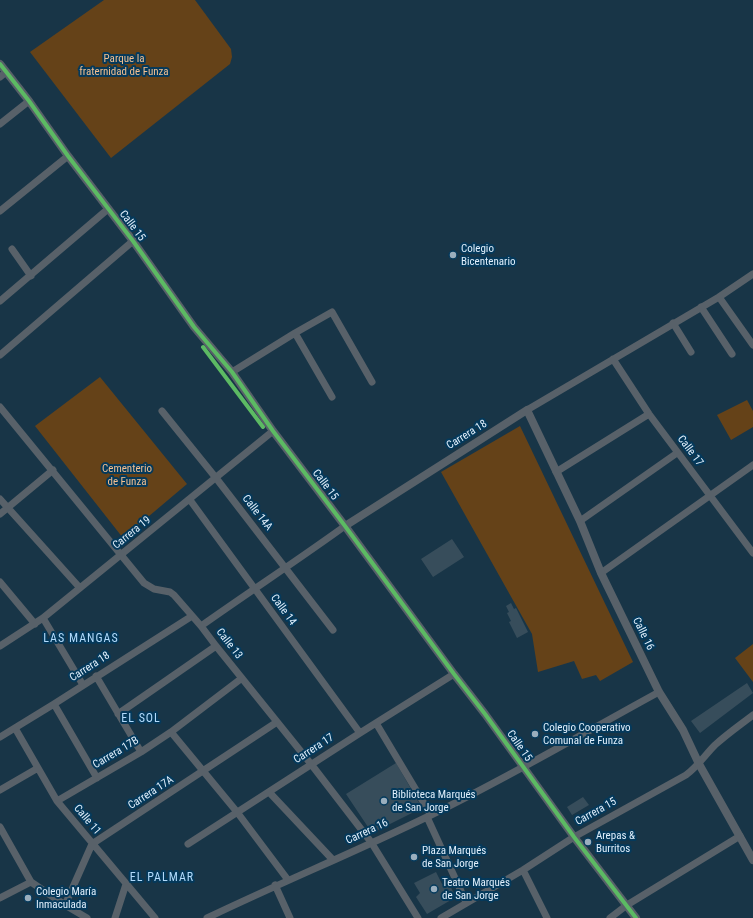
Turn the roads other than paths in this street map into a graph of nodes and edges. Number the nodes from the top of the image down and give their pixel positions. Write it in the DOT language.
graph roads {
  1 [pos="0,64"];
  2 [pos="3,75"];
  3 [pos="29,101"];
  4 [pos="0,124"];
  5 [pos="68,156"];
  6 [pos="108,209"];
  7 [pos="0,211"];
  8 [pos="133,241"];
  9 [pos="12,249"];
  10 [pos="753,274"];
  11 [pos="31,276"];
  12 [pos="719,297"];
  13 [pos="0,302"];
  14 [pos="702,307"];
  15 [pos="673,323"];
  16 [pos="295,333"];
  17 [pos="753,345"];
  18 [pos="691,352"];
  19 [pos="0,354"];
  20 [pos="732,354"];
  21 [pos="614,359"];
  22 [pos="232,372"];
  23 [pos="372,382"];
  24 [pos="332,397"];
  25 [pos="0,407"];
  26 [pos="527,410"];
  27 [pos="162,411"];
  28 [pos="649,414"];
  29 [pos="273,431"];
  30 [pos="677,454"];
  31 [pos="753,465"];
  32 [pos="53,470"];
  33 [pos="556,472"];
  34 [pos="216,478"];
  35 [pos="709,495"];
  36 [pos="0,499"];
  37 [pos="190,500"];
  38 [pos="7,508"];
  39 [pos="0,514"];
  40 [pos="580,521"];
  41 [pos="345,526"];
  42 [pos="753,553"];
  43 [pos="122,555"];
  44 [pos="286,568"];
  45 [pos="601,573"];
  46 [pos="0,582"];
  47 [pos="80,588"];
  48 [pos="254,588"];
  49 [pos="192,616"];
  50 [pos="43,618"];
  51 [pos="35,624"];
  52 [pos="202,626"];
  53 [pos="333,630"];
  54 [pos="0,646"];
  55 [pos="216,646"];
  56 [pos="454,674"];
  57 [pos="96,676"];
  58 [pos="242,678"];
  59 [pos="83,685"];
  60 [pos="659,692"];
  61 [pos="54,704"];
  62 [pos="118,714"];
  63 [pos="753,715"];
  64 [pos="277,722"];
  65 [pos="376,722"];
  66 [pos="15,728"];
  67 [pos="171,732"];
  68 [pos="360,733"];
  69 [pos="0,737"];
  70 [pos="141,752"];
  71 [pos="311,764"];
  72 [pos="699,764"];
  73 [pos="523,767"];
  74 [pos="38,768"];
  75 [pos="203,772"];
  76 [pos="98,778"];
  77 [pos="0,790"];
  78 [pos="269,792"];
  79 [pos="57,801"];
  80 [pos="238,812"];
  81 [pos="429,816"];
  82 [pos="0,827"];
  83 [pos="740,836"];
  84 [pos="574,837"];
  85 [pos="371,842"];
  86 [pos="92,844"];
  87 [pos="188,844"];
  88 [pos="333,860"];
  89 [pos="753,860"];
  90 [pos="523,870"];
  91 [pos="288,880"];
  92 [pos="31,882"];
  93 [pos="126,884"];
  94 [pos="275,885"];
  95 [pos="0,898"];
  96 [pos="466,902"];
  97 [pos="65,905"];
  98 [pos="627,905"];
  99 [pos="87,918"];
  100 [pos="115,918"];
  101 [pos="155,918"];
  102 [pos="207,918"];
  103 [pos="290,918"];
  104 [pos="418,918"];
  105 [pos="441,918"];
  106 [pos="547,918"];
  107 [pos="610,918"];
  108 [pos="636,918"];
  1 -- 2 [label="street, Calle 15"];
  2 -- 3 [label="street, Calle 15"];
  3 -- 4 [label="street"];
  3 -- 5 [label="street, Calle 15"];
  5 -- 6 [label="street, Calle 15"];
  5 -- 7 [label="street"];
  6 -- 8 [label="street, Calle 15"];
  6 -- 11 [label="street"];
  8 -- 19 [label="street"];
  8 -- 22 [label="street, Calle 15"];
  9 -- 11 [label="street"];
  10 -- 12 [label="street, Carrera 18"];
  11 -- 13 [label="street"];
  12 -- 14 [label="street, Carrera 18"];
  12 -- 17 [label="street"];
  14 -- 15 [label="street, Carrera 18"];
  14 -- 20 [label="street"];
  15 -- 18 [label="street"];
  15 -- 21 [label="street, Carrera 18"];
  16 -- 22 [label="street"];
  16 -- 23 [label="street"];
  16 -- 24 [label="street"];
  21 -- 26 [label="street, Carrera 18"];
  21 -- 28 [label="street, Calle 17"];
  22 -- 29 [label="street, Calle 15"];
  25 -- 32 [label="street, Calle 13"];
  26 -- 33 [label="street, Calle 16"];
  26 -- 41 [label="street, Carrera 18"];
  27 -- 34 [label="street, Calle 14A"];
  28 -- 30 [label="street, Calle 17"];
  28 -- 33 [label="street"];
  29 -- 34 [label="street, Carrera 19"];
  29 -- 41 [label="street, Calle 15"];
  30 -- 35 [label="street, Calle 17"];
  30 -- 40 [label="street"];
  31 -- 35 [label="street"];
  32 -- 38 [label="street"];
  32 -- 43 [label="street, Calle 13"];
  33 -- 40 [label="street, Calle 16"];
  34 -- 37 [label="street, Carrera 19"];
  34 -- 44 [label="street, Calle 14A"];
  35 -- 42 [label="street, Calle 17"];
  35 -- 45 [label="street"];
  36 -- 38 [label="street"];
  37 -- 43 [label="street, Carrera 19"];
  37 -- 48 [label="street, Calle 14"];
  38 -- 39 [label="street"];
  38 -- 47 [label="street"];
  40 -- 45 [label="street, Calle 16"];
  41 -- 44 [label="street, Carrera 18"];
  41 -- 56 [label="street, Calle 15"];
  43 -- 47 [label="street, Carrera 19"];
  43 -- 49 [label="street, Calle 13"];
  44 -- 48 [label="street, Carrera 18"];
  44 -- 53 [label="street, Calle 14A"];
  45 -- 60 [label="street, Calle 16"];
  46 -- 51 [label="street"];
  47 -- 50 [label="street, Carrera 19"];
  48 -- 52 [label="street, Carrera 18"];
  48 -- 68 [label="street, Calle 14"];
  49 -- 52 [label="street, Calle 13"];
  49 -- 57 [label="street, Carrera 18"];
  50 -- 51 [label="street, Carrera 19"];
  50 -- 59 [label="street"];
  51 -- 54 [label="street, Carrera 19"];
  52 -- 55 [label="street, Calle 13"];
  55 -- 58 [label="street, Calle 13"];
  55 -- 62 [label="street"];
  56 -- 65 [label="street, Carrera 17"];
  56 -- 73 [label="street, Calle 15"];
  57 -- 59 [label="street, Carrera 18"];
  57 -- 62 [label="street"];
  58 -- 64 [label="street, Calle 13"];
  58 -- 67 [label="street, Carrera 17B"];
  59 -- 61 [label="street, Carrera 18"];
  60 -- 72 [label="street, Calle 16"];
  60 -- 73 [label="street, Carrera 16"];
  61 -- 66 [label="street, Carrera 18"];
  61 -- 76 [label="street"];
  62 -- 70 [label="street"];
  63 -- 72 [label="street, Carrera 15"];
  64 -- 71 [label="street, Calle 13"];
  64 -- 75 [label="street, Carrera 17A"];
  65 -- 68 [label="street, Carrera 17"];
  65 -- 81 [label="street"];
  66 -- 69 [label="street, Carrera 18"];
  66 -- 74 [label="street, Calle 11"];
  67 -- 70 [label="street, Carrera 17B"];
  67 -- 75 [label="street"];
  68 -- 71 [label="street, Carrera 17"];
  70 -- 76 [label="street, Carrera 17B"];
  71 -- 78 [label="street, Carrera 17"];
  71 -- 85 [label="street, Calle 13"];
  72 -- 83 [label="street, Calle 16"];
  72 -- 84 [label="street, Carrera 15"];
  73 -- 81 [label="street, Carrera 16"];
  73 -- 84 [label="street, Calle 15"];
  74 -- 77 [label="street"];
  74 -- 79 [label="street, Calle 11"];
  75 -- 80 [label="street"];
  75 -- 86 [label="street, Carrera 17A"];
  76 -- 79 [label="street, Carrera 17B"];
  78 -- 80 [label="street, Carrera 17"];
  78 -- 88 [label="street"];
  79 -- 86 [label="street, Calle 11"];
  80 -- 87 [label="street, Carrera 17"];
  80 -- 91 [label="street"];
  81 -- 85 [label="street, Carrera 16"];
  81 -- 96 [label="street"];
  82 -- 92 [label="street"];
  83 -- 89 [label="street, Calle 16"];
  83 -- 98 [label="street"];
  84 -- 90 [label="street, Carrera 15"];
  84 -- 98 [label="street, Calle 15"];
  85 -- 88 [label="street, Carrera 16"];
  85 -- 104 [label="street, Calle 13"];
  86 -- 93 [label="street, Calle 11"];
  86 -- 97 [label="street"];
  88 -- 91 [label="street, Carrera 16"];
  90 -- 96 [label="street, Carrera 15"];
  90 -- 106 [label="street"];
  91 -- 94 [label="street, Carrera 16"];
  92 -- 95 [label="street"];
  92 -- 97 [label="street"];
  93 -- 100 [label="street"];
  93 -- 101 [label="street, Calle 11"];
  94 -- 102 [label="street, Carrera 16"];
  94 -- 103 [label="street"];
  96 -- 105 [label="street, Carrera 15"];
  97 -- 99 [label="street"];
  98 -- 107 [label="street"];
  98 -- 108 [label="street, Calle 15"];
}
